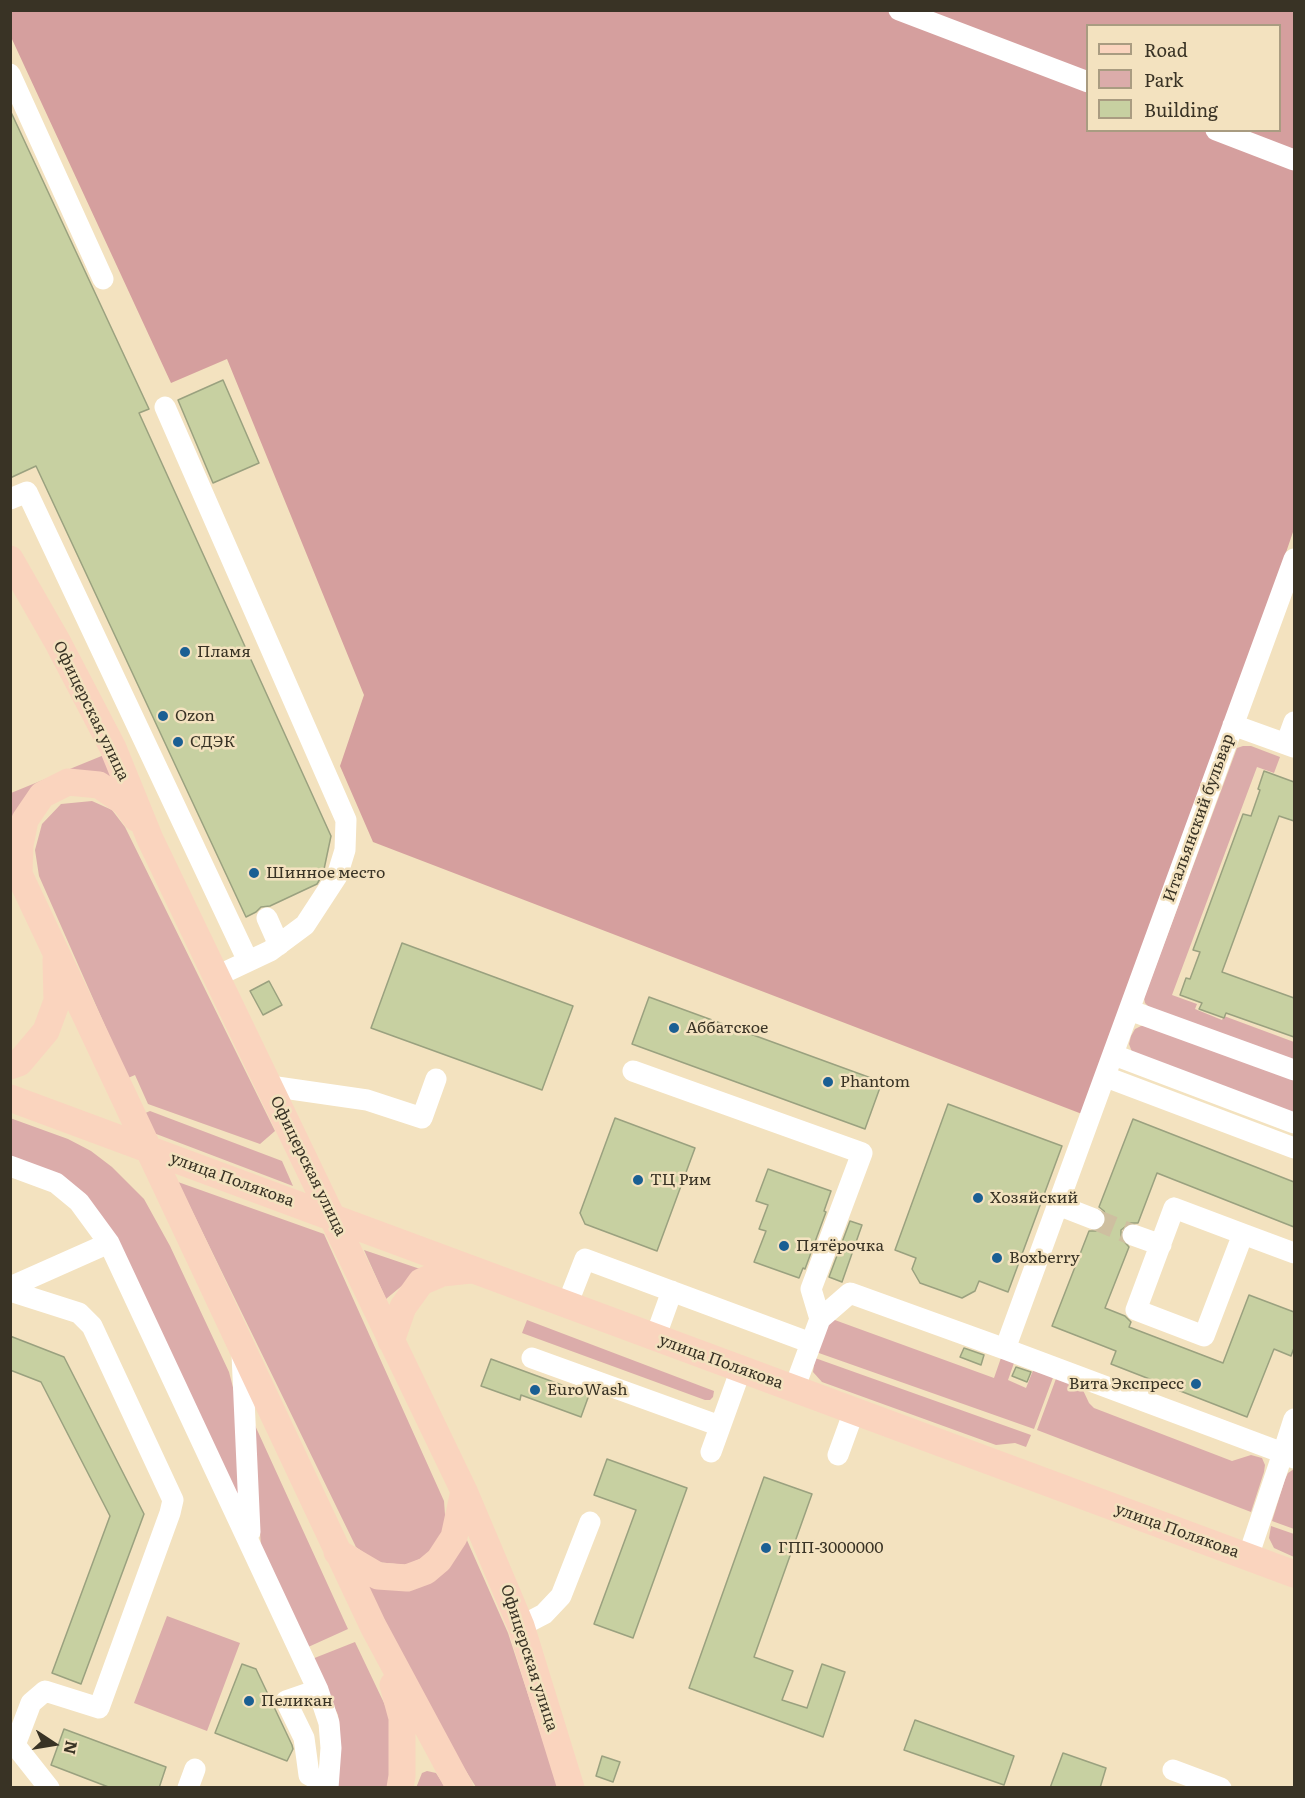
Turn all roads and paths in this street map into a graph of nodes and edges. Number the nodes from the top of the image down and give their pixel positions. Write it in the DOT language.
graph roads {
  1 [pos="899,10"];
  2 [pos="10,74"];
  3 [pos="1086,81"];
  4 [pos="1221,132"];
  5 [pos="1294,160"];
  6 [pos="103,279"];
  7 [pos="165,407"];
  8 [pos="10,499"];
  9 [pos="10,559"];
  10 [pos="1294,559"];
  11 [pos="1286,612"];
  12 [pos="1294,722"];
  13 [pos="1233,724"];
  14 [pos="1290,746"];
  15 [pos="150,839"];
  16 [pos="15,864"];
  17 [pos="267,918"];
  18 [pos="279,945"];
  19 [pos="55,949"];
  20 [pos="248,961"];
  21 [pos="217,976"];
  22 [pos="1129,1010"];
  23 [pos="1114,1055"];
  24 [pos="10,1066"];
  25 [pos="1294,1070"];
  26 [pos="633,1071"];
  27 [pos="1106,1077"];
  28 [pos="436,1078"];
  29 [pos="270,1086"];
  30 [pos="10,1098"];
  31 [pos="1294,1123"];
  32 [pos="1294,1148"];
  33 [pos="148,1149"];
  34 [pos="10,1166"];
  35 [pos="1058,1205"];
  36 [pos="333,1217"];
  37 [pos="1094,1219"];
  38 [pos="1243,1234"];
  39 [pos="1133,1235"];
  40 [pos="109,1243"];
  41 [pos="1161,1245"];
  42 [pos="1294,1253"];
  43 [pos="472,1270"];
  44 [pos="10,1289"];
  45 [pos="672,1291"];
  46 [pos="567,1305"];
  47 [pos="820,1319"];
  48 [pos="655,1338"];
  49 [pos="392,1341"];
  50 [pos="811,1342"];
  51 [pos="242,1347"];
  52 [pos="1005,1349"];
  53 [pos="532,1358"];
  54 [pos="741,1369"];
  55 [pos="794,1389"];
  56 [pos="854,1412"];
  57 [pos="1294,1419"];
  58 [pos="720,1426"];
  59 [pos="711,1452"];
  60 [pos="838,1455"];
  61 [pos="1289,1456"];
  62 [pos="464,1491"];
  63 [pos="590,1522"];
  64 [pos="251,1543"];
  65 [pos="337,1552"];
  66 [pos="1248,1557"];
  67 [pos="1294,1574"];
  68 [pos="521,1626"];
  69 [pos="383,1646"];
  70 [pos="318,1690"];
  71 [pos="1173,1770"];
  72 [pos="328,1786"];
  73 [pos="49,1788"];
  74 [pos="400,1788"];
  75 [pos="460,1788"];
  76 [pos="571,1788"];
  77 [pos="1221,1788"];
  1 -- 3 [label="street"];
  2 -- 6 [label="street"];
  4 -- 5 [label="street"];
  7 -- 18 [label="street"];
  8 -- 20 [label="street"];
  9 -- 15 [label="main road, Офицерская улица"];
  10 -- 11 [label="street, Итальянский бульвар"];
  11 -- 13 [label="street, Итальянский бульвар"];
  12 -- 14 [label="street"];
  13 -- 14 [label="street"];
  13 -- 22 [label="street, Итальянский бульвар"];
  15 -- 16 [label="main road"];
  15 -- 21 [label="main road, Офицерская улица"];
  16 -- 19 [label="main road"];
  17 -- 18 [label="street"];
  18 -- 20 [label="street"];
  19 -- 24 [label="main road"];
  19 -- 33 [label="main road"];
  20 -- 21 [label="street"];
  21 -- 29 [label="main road, Офицерская улица"];
  22 -- 23 [label="street, Итальянский бульвар"];
  22 -- 25 [label="street"];
  23 -- 27 [label="street, Итальянский бульвар"];
  23 -- 31 [label="street"];
  26 -- 47 [label="street"];
  27 -- 32 [label="street"];
  27 -- 35 [label="street, Итальянский бульвар"];
  28 -- 29 [label="street"];
  29 -- 36 [label="main road, Офицерская улица"];
  30 -- 33 [label="main road, улица Полякова"];
  33 -- 36 [label="main road, улица Полякова"];
  33 -- 51 [label="main road"];
  34 -- 40 [label="street"];
  35 -- 37 [label="street"];
  35 -- 52 [label="street, Итальянский бульвар"];
  36 -- 43 [label="main road, улица Полякова"];
  36 -- 49 [label="main road, Офицерская улица"];
  38 -- 41 [label="street"];
  38 -- 41 [label="street"];
  38 -- 42 [label="street"];
  39 -- 41 [label="street"];
  40 -- 44 [label="street"];
  40 -- 64 [label="street"];
  43 -- 46 [label="main road, улица Полякова"];
  43 -- 49 [label="main road"];
  44 -- 73 [label="street"];
  45 -- 46 [label="street"];
  45 -- 48 [label="street"];
  45 -- 50 [label="street"];
  46 -- 48 [label="main road, улица Полякова"];
  47 -- 50 [label="street"];
  47 -- 52 [label="street"];
  48 -- 54 [label="main road, улица Полякова"];
  49 -- 62 [label="main road, Офицерская улица"];
  50 -- 55 [label="street"];
  51 -- 64 [label="street"];
  51 -- 65 [label="main road"];
  52 -- 61 [label="street"];
  53 -- 58 [label="street"];
  54 -- 55 [label="main road, улица Полякова"];
  54 -- 58 [label="street"];
  55 -- 56 [label="main road, улица Полякова"];
  56 -- 60 [label="street"];
  56 -- 66 [label="main road, улица Полякова"];
  57 -- 61 [label="street"];
  58 -- 59 [label="street"];
  61 -- 66 [label="street"];
  62 -- 65 [label="main road"];
  62 -- 68 [label="main road, Офицерская улица"];
  63 -- 68 [label="street"];
  64 -- 70 [label="street"];
  65 -- 69 [label="main road"];
  66 -- 67 [label="main road, улица Полякова"];
  68 -- 76 [label="main road, Офицерская улица"];
  69 -- 74 [label="main road"];
  69 -- 75 [label="main road"];
  70 -- 72 [label="street"];
  70 -- 72 [label="street"];
  71 -- 77 [label="street"];
}
